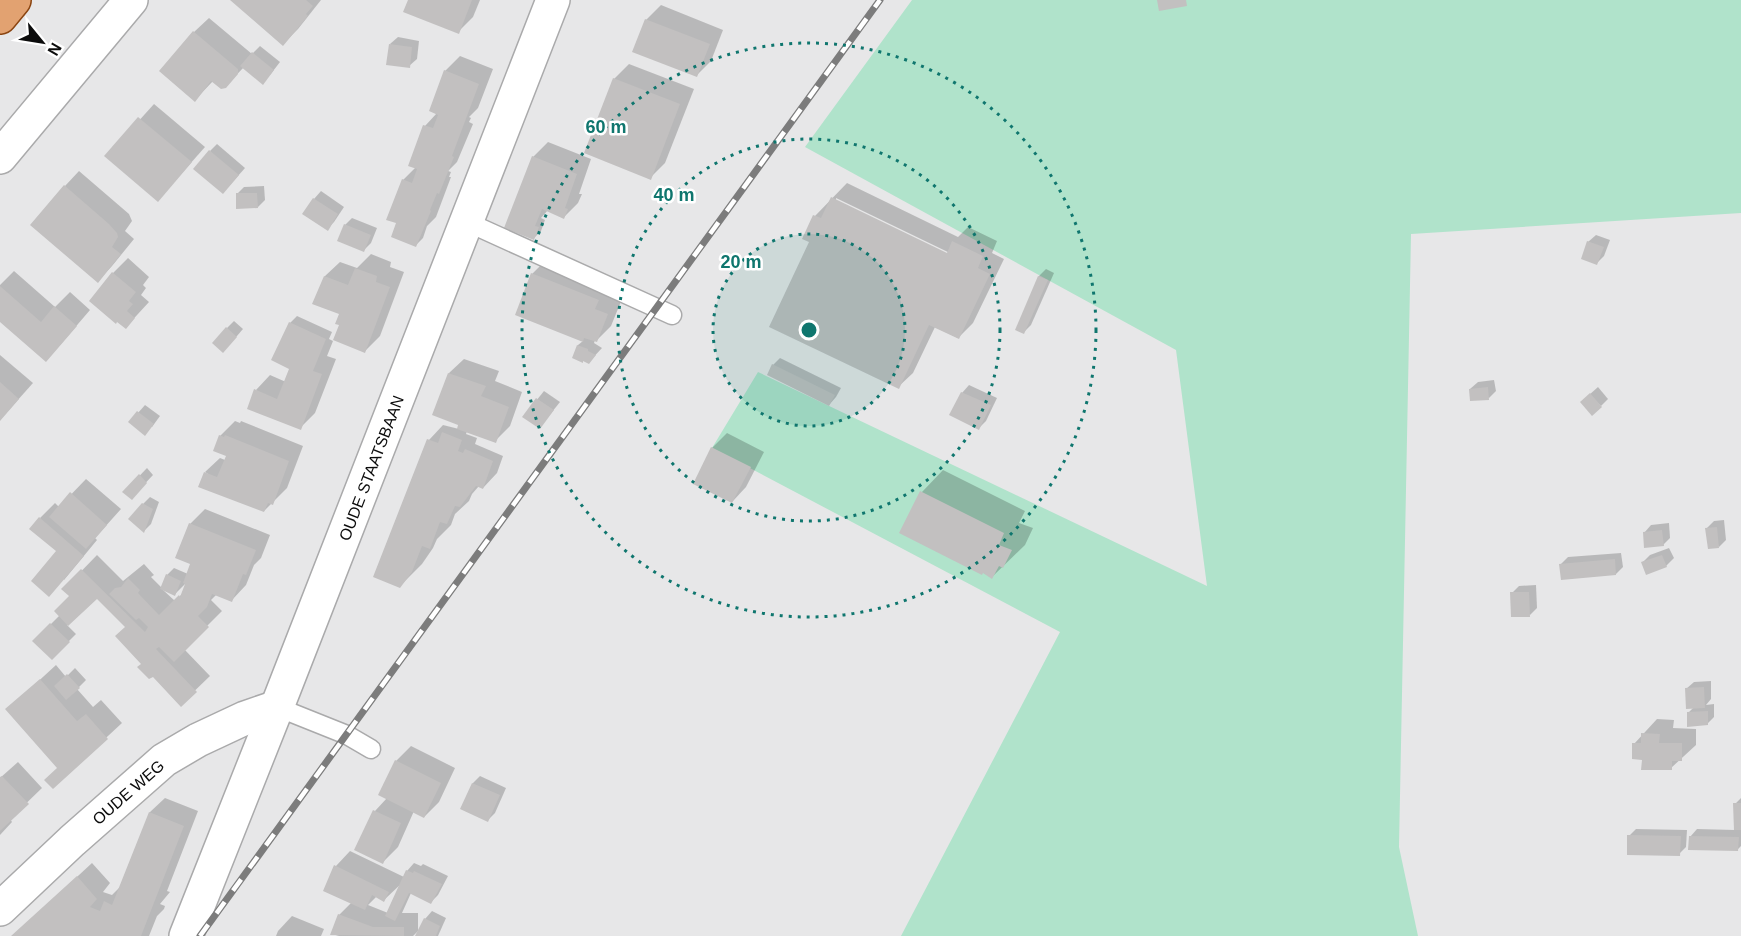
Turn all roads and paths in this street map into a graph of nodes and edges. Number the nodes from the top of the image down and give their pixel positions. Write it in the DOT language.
graph roads {
  1 [pos="14,0"];
  2 [pos="131,0"];
  3 [pos="553,0"];
  4 [pos="0,17"];
  5 [pos="0,157"];
  6 [pos="467,222"];
  7 [pos="672,315"];
  8 [pos="277,707"];
  9 [pos="371,749"];
  10 [pos="0,909"];
  11 [pos="186,936"];
  1 -- 4 [label="main road"];
  2 -- 5 [label="street"];
  3 -- 6 [label="street, OUDE STAATSBAAN"];
  6 -- 7 [label="lane"];
  6 -- 8 [label="street, OUDE STAATSBAAN"];
  8 -- 9 [label="lane"];
  8 -- 10 [label="street, OUDE WEG"];
  8 -- 11 [label="street, OUDE STAATSBAAN"];
}
